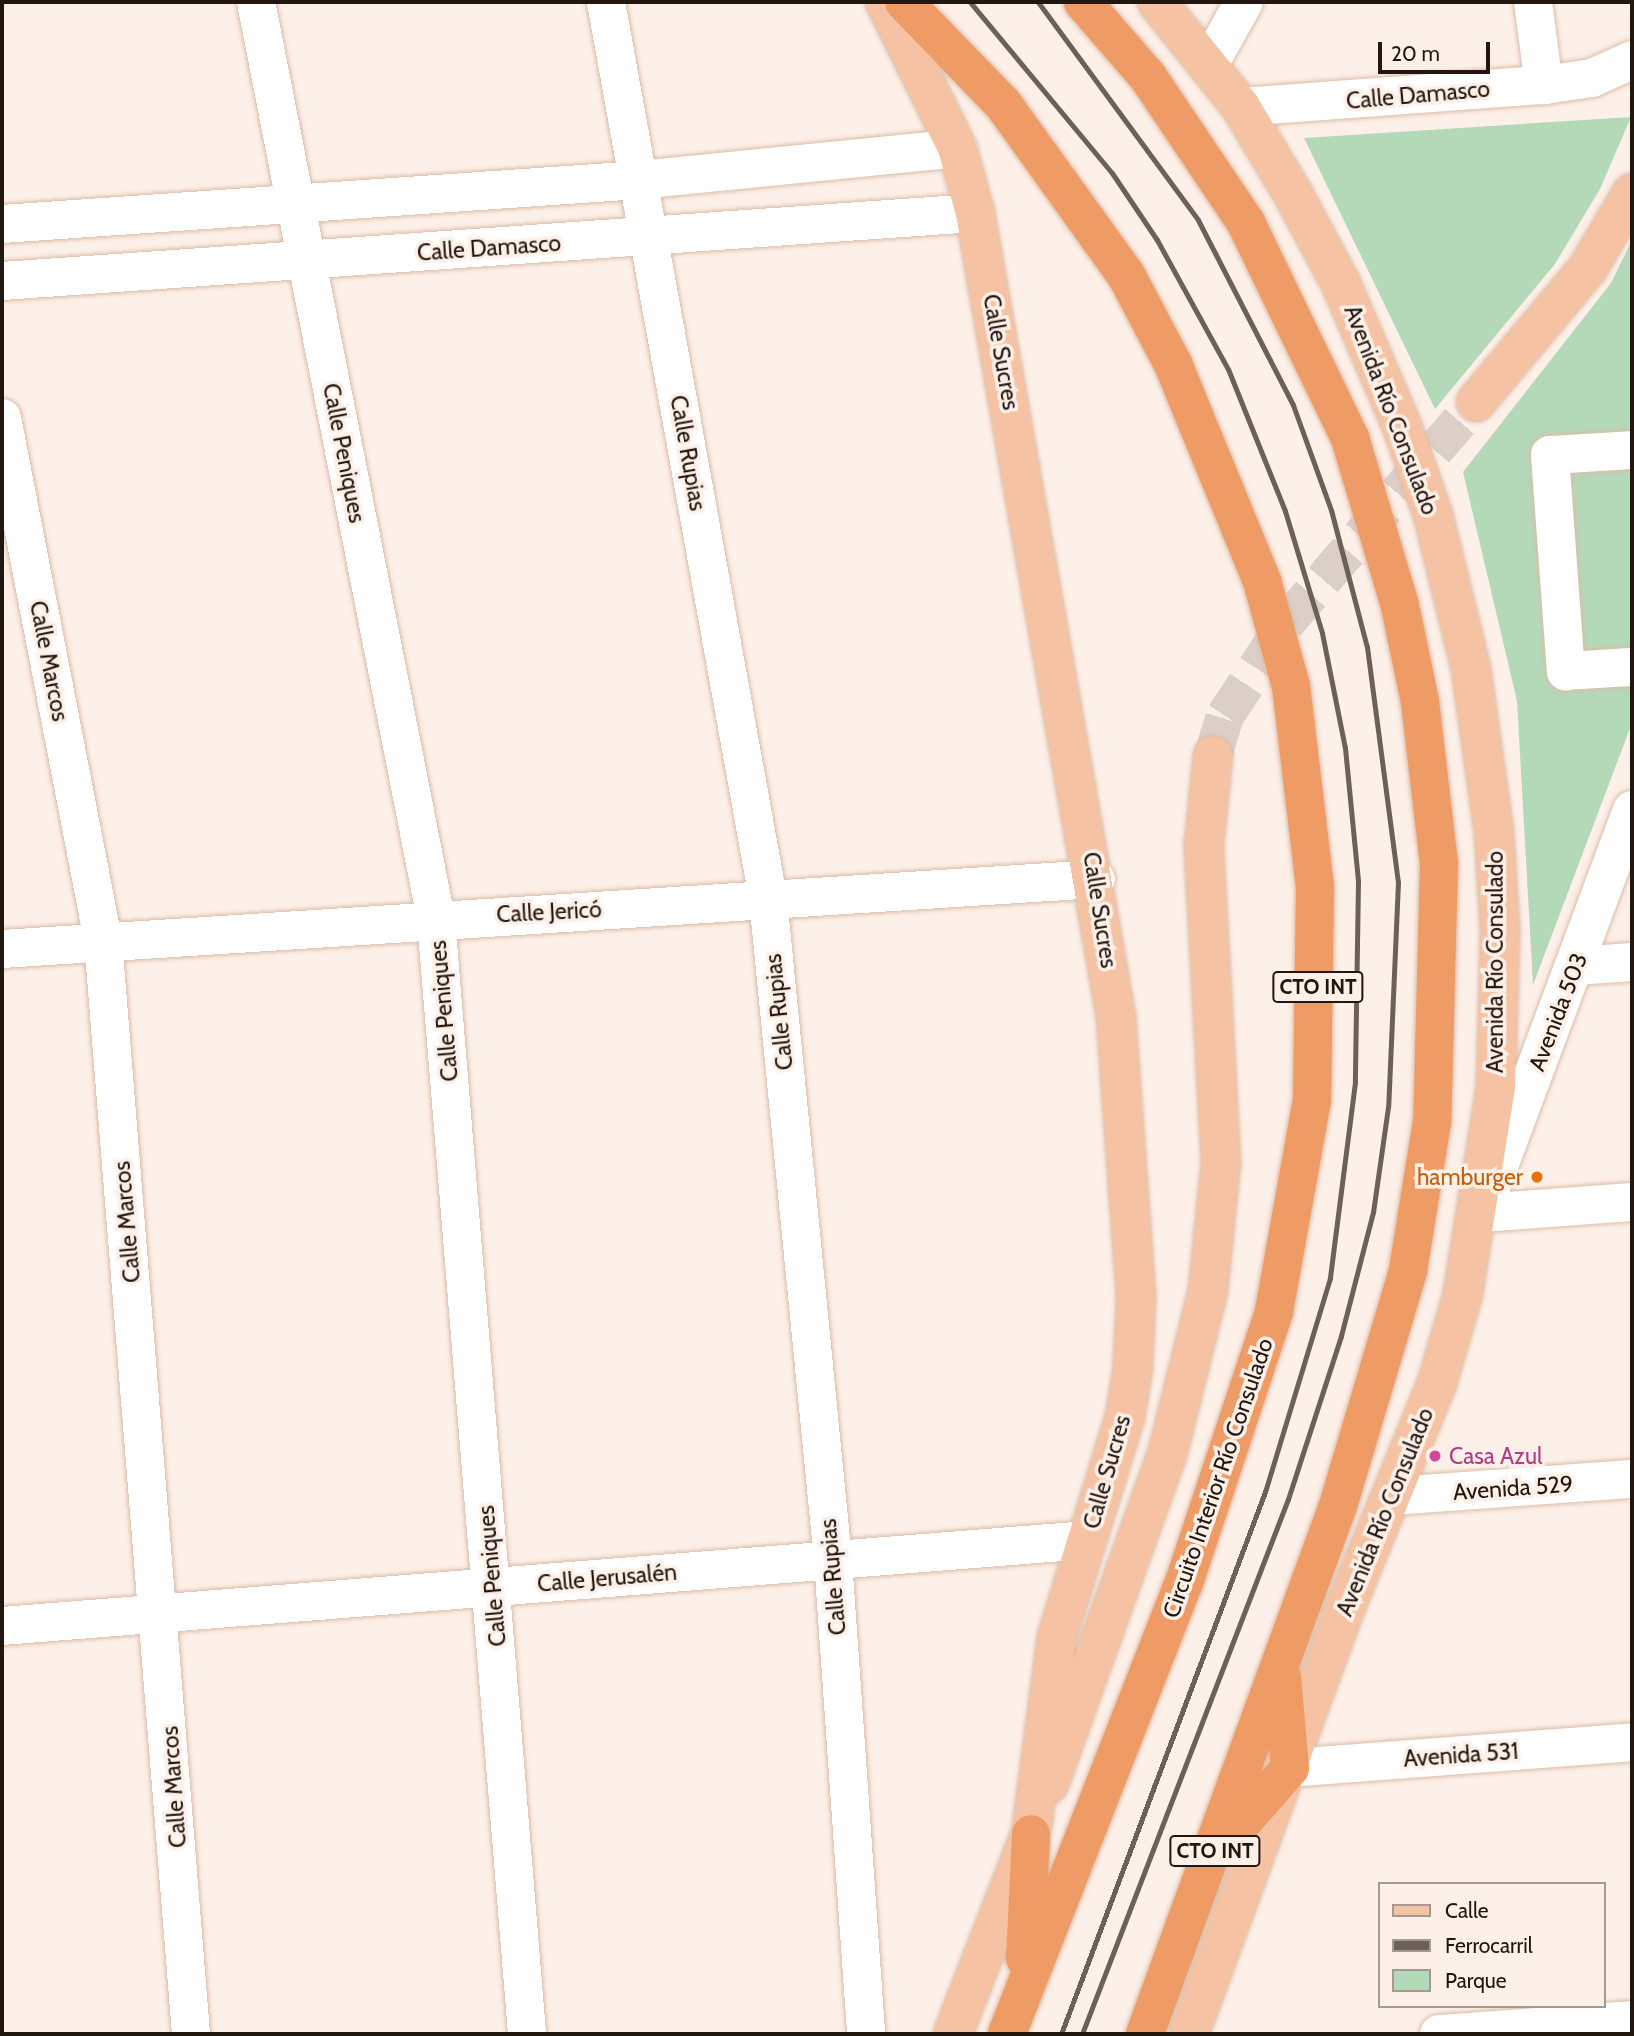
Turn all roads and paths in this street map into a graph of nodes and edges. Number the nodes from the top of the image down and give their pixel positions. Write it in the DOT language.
graph roads {
  1 [pos="256,2"];
  2 [pos="606,2"];
  3 [pos="885,2"];
  4 [pos="904,2"];
  5 [pos="1083,2"];
  6 [pos="1157,2"];
  7 [pos="1244,2"];
  8 [pos="1533,2"];
  9 [pos="1632,60"];
  10 [pos="1209,64"];
  11 [pos="1544,85"];
  12 [pos="1241,107"];
  13 [pos="957,148"];
  14 [pos="639,180"];
  15 [pos="1632,193"];
  16 [pos="292,200"];
  17 [pos="975,213"];
  18 [pos="2,224"];
  19 [pos="649,238"];
  20 [pos="305,259"];
  21 [pos="2,281"];
  22 [pos="1476,402"];
  23 [pos="2,418"];
  24 [pos="1632,450"];
  25 [pos="1632,667"];
  26 [pos="1213,755"];
  27 [pos="1632,810"];
  28 [pos="1096,878"];
  29 [pos="768,898"];
  30 [pos="436,919"];
  31 [pos="103,940"];
  32 [pos="2,949"];
  33 [pos="1632,962"];
  34 [pos="1576,966"];
  35 [pos="1632,1202"];
  36 [pos="1480,1213"];
  37 [pos="1632,1479"];
  38 [pos="1393,1496"];
  39 [pos="1087,1540"];
  40 [pos="833,1560"];
  41 [pos="494,1588"];
  42 [pos="161,1615"];
  43 [pos="2,1626"];
  44 [pos="1281,1666"];
  45 [pos="1632,1742"];
  46 [pos="1290,1768"];
  47 [pos="1031,1834"];
  48 [pos="1213,1856"];
  49 [pos="1023,1991"];
  50 [pos="1632,2020"];
  51 [pos="191,2034"];
  52 [pos="527,2034"];
  53 [pos="866,2034"];
  54 [pos="953,2034"];
  55 [pos="1007,2034"];
  56 [pos="1145,2034"];
  57 [pos="1189,2034"];
  58 [pos="1439,2034"];
  1 -- 16 [label="street, Calle Peniques"];
  2 -- 14 [label="street, Calle Rupias"];
  3 -- 13 [label="main road, Calle Sucres"];
  4 -- 49 [label="highway, Circuito Interior Río Consulado / CTO INT"];
  5 -- 44 [label="highway, CTO INT"];
  6 -- 10 [label="main road, Avenida Río Consulado / CTO INT"];
  7 -- 10 [label="street"];
  8 -- 11 [label="street"];
  9 -- 11 [label="street, Calle Damasco"];
  10 -- 12 [label="main road, Avenida Río Consulado / CTO INT"];
  11 -- 12 [label="street, Calle Damasco"];
  12 -- 36 [label="main road, Avenida Río Consulado / CTO INT"];
  13 -- 14 [label="street"];
  13 -- 17 [label="main road, Calle Sucres"];
  14 -- 16 [label="street"];
  14 -- 19 [label="street, Calle Rupias"];
  15 -- 22 [label="main road"];
  16 -- 18 [label="street"];
  16 -- 20 [label="street, Calle Peniques"];
  17 -- 19 [label="street, Calle Damasco"];
  17 -- 28 [label="main road, Calle Sucres"];
  19 -- 20 [label="street, Calle Damasco"];
  19 -- 29 [label="street, Calle Rupias"];
  20 -- 21 [label="street, Calle Damasco"];
  20 -- 30 [label="street, Calle Peniques"];
  23 -- 31 [label="street, Calle Marcos"];
  24 -- 25 [label="street"];
  26 -- 47 [label="main road"];
  27 -- 34 [label="street, Avenida 503"];
  28 -- 29 [label="street, Calle Jericó"];
  28 -- 39 [label="main road, Calle Sucres"];
  29 -- 30 [label="street, Calle Jericó"];
  29 -- 40 [label="street, Calle Rupias"];
  30 -- 31 [label="street, Calle Jericó"];
  30 -- 41 [label="street, Calle Peniques"];
  31 -- 32 [label="street, Calle Jericó"];
  31 -- 42 [label="street, Calle Marcos"];
  33 -- 34 [label="street"];
  34 -- 36 [label="street, Avenida 503"];
  35 -- 36 [label="street"];
  36 -- 38 [label="main road, Avenida Río Consulado / CTO INT"];
  37 -- 38 [label="street, Avenida 529"];
  38 -- 46 [label="main road, Avenida Río Consulado / CTO INT"];
  39 -- 40 [label="street, Calle Jerusalén"];
  39 -- 47 [label="main road, Calle Sucres"];
  40 -- 41 [label="street, Calle Jerusalén"];
  40 -- 53 [label="street, Calle Rupias"];
  41 -- 42 [label="street, Calle Jerusalén"];
  41 -- 52 [label="street, Calle Peniques"];
  42 -- 43 [label="street, Calle Jerusalén"];
  42 -- 51 [label="street, Calle Marcos"];
  44 -- 46 [label="highway"];
  44 -- 48 [label="highway, CTO INT"];
  45 -- 46 [label="street, Avenida 531"];
  46 -- 48 [label="highway"];
  46 -- 57 [label="main road, Avenida Río Consulado / CTO INT"];
  47 -- 49 [label="highway"];
  47 -- 54 [label="main road"];
  48 -- 56 [label="highway, CTO INT"];
  49 -- 55 [label="highway, Circuito Interior Río Consulado / CTO INT"];
  50 -- 58 [label="street"];
}
